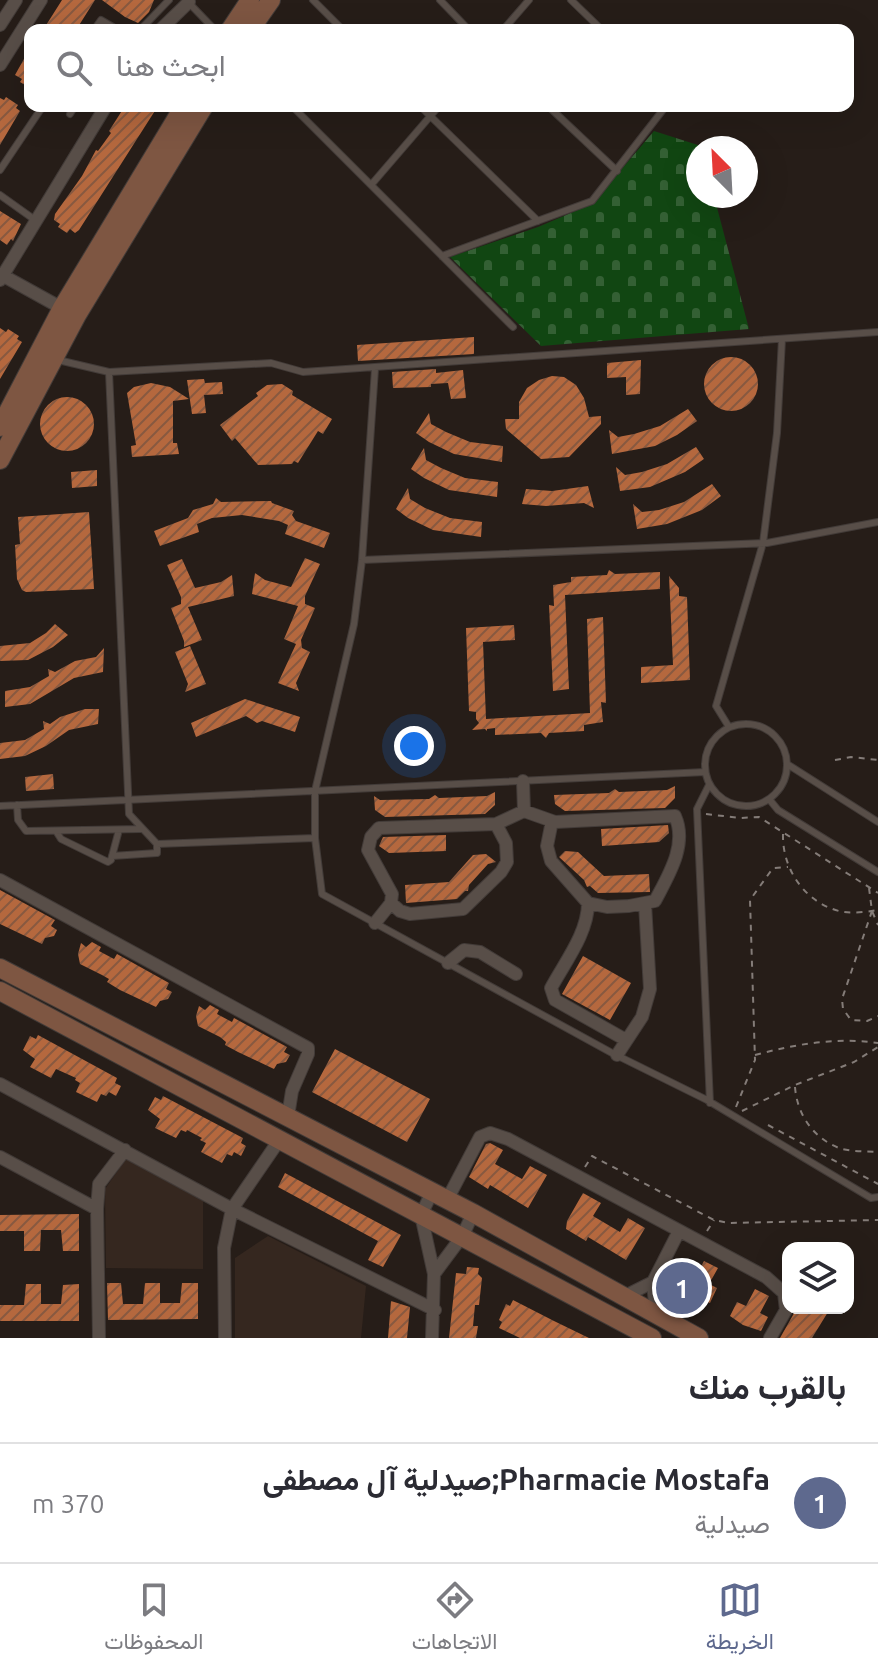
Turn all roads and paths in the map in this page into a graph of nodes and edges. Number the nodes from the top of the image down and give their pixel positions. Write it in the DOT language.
graph roads {
  1 [pos="16,0"];
  2 [pos="41,0"];
  3 [pos="169,0"];
  4 [pos="250,0"];
  5 [pos="271,0"];
  6 [pos="313,0"];
  7 [pos="440,0"];
  8 [pos="529,0"];
  9 [pos="571,0"];
  10 [pos="188,1"];
  11 [pos="26,24"];
  12 [pos="146,24"];
  13 [pos="166,24"];
  14 [pos="209,24"];
  15 [pos="234,24"];
  16 [pos="254,24"];
  17 [pos="337,24"];
  18 [pos="463,24"];
  19 [pos="508,24"];
  20 [pos="596,24"];
  21 [pos="0,25"];
  22 [pos="24,27"];
  23 [pos="0,65"];
  24 [pos="39,112"];
  25 [pos="102,112"];
  26 [pos="181,112"];
  27 [pos="200,112"];
  28 [pos="298,112"];
  29 [pos="426,112"];
  30 [pos="434,112"];
  31 [pos="554,112"];
  32 [pos="661,112"];
  33 [pos="430,116"];
  34 [pos="0,170"];
  35 [pos="617,171"];
  36 [pos="371,185"];
  37 [pos="0,195"];
  38 [pos="35,220"];
  39 [pos="538,221"];
  40 [pos="442,256"];
  41 [pos="1,276"];
  42 [pos="70,312"];
  43 [pos="513,327"];
  44 [pos="878,332"];
  45 [pos="782,339"];
  46 [pos="53,359"];
  47 [pos="375,369"];
  48 [pos="109,372"];
  49 [pos="0,427"];
  50 [pos="0,460"];
  51 [pos="878,522"];
  52 [pos="763,543"];
  53 [pos="362,560"];
  54 [pos="729,727"];
  55 [pos="835,760"];
  56 [pos="878,760"];
  57 [pos="787,764"];
  58 [pos="705,772"];
  59 [pos="523,781"];
  60 [pos="709,785"];
  61 [pos="315,791"];
  62 [pos="769,799"];
  63 [pos="129,800"];
  64 [pos="17,805"];
  65 [pos="0,806"];
  66 [pos="524,811"];
  67 [pos="705,814"];
  68 [pos="552,821"];
  69 [pos="878,822"];
  70 [pos="496,824"];
  71 [pos="142,829"];
  72 [pos="119,830"];
  73 [pos="56,831"];
  74 [pos="783,832"];
  75 [pos="315,838"];
  76 [pos="157,844"];
  77 [pos="112,856"];
  78 [pos="788,867"];
  79 [pos="878,872"];
  80 [pos="0,880"];
  81 [pos="869,887"];
  82 [pos="878,893"];
  83 [pos="391,903"];
  84 [pos="588,903"];
  85 [pos="645,904"];
  86 [pos="878,910"];
  87 [pos="872,911"];
  88 [pos="375,923"];
  89 [pos="878,925"];
  90 [pos="448,963"];
  91 [pos="0,968"];
  92 [pos="516,974"];
  93 [pos="0,991"];
  94 [pos="878,1016"];
  95 [pos="626,1040"];
  96 [pos="878,1045"];
  97 [pos="617,1055"];
  98 [pos="754,1055"];
  99 [pos="0,1084"];
  100 [pos="795,1085"];
  101 [pos="710,1103"];
  102 [pos="727,1103"];
  103 [pos="736,1108"];
  104 [pos="280,1112"];
  105 [pos="769,1126"];
  106 [pos="280,1139"];
  107 [pos="125,1150"];
  108 [pos="878,1152"];
  109 [pos="0,1157"];
  110 [pos="579,1176"];
  111 [pos="878,1184"];
  112 [pos="440,1196"];
  113 [pos="878,1197"];
  114 [pos="97,1209"];
  115 [pos="232,1209"];
  116 [pos="473,1213"];
  117 [pos="421,1215"];
  118 [pos="714,1220"];
  119 [pos="878,1220"];
  120 [pos="679,1231"];
  121 [pos="463,1235"];
  122 [pos="701,1242"];
  123 [pos="434,1274"];
  124 [pos="653,1282"];
  125 [pos="623,1297"];
  126 [pos="435,1310"];
  127 [pos="656,1315"];
  128 [pos="99,1338"];
  129 [pos="225,1338"];
  130 [pos="432,1338"];
  131 [pos="652,1338"];
  132 [pos="699,1338"];
  133 [pos="770,1338"];
  1 -- 21 [label="street"];
  2 -- 11 [label="street"];
  3 -- 12 [label="lane"];
  4 -- 15 [label="main road"];
  5 -- 16 [label="main road"];
  6 -- 17 [label="lane"];
  7 -- 18 [label="lane"];
  8 -- 19 [label="lane"];
  9 -- 20 [label="lane"];
  10 -- 13 [label="street"];
  10 -- 14 [label="lane"];
  22 -- 23 [label="street"];
  24 -- 34 [label="lane"];
  25 -- 38 [label="street"];
  26 -- 42 [label="main road"];
  27 -- 42 [label="main road"];
  28 -- 36 [label="lane"];
  29 -- 33 [label="lane"];
  30 -- 33 [label="lane"];
  31 -- 35 [label="lane"];
  32 -- 35 [label="lane"];
  33 -- 36 [label="lane"];
  33 -- 39 [label="lane"];
  35 -- 39 [label="lane"];
  36 -- 40 [label="lane"];
  37 -- 38 [label="lane"];
  38 -- 41 [label="street"];
  39 -- 40 [label="lane"];
  40 -- 43 [label="lane"];
  41 -- 42 [label="street"];
  42 -- 46 [label="main road"];
  42 -- 49 [label="main road"];
  44 -- 45 [label="lane"];
  45 -- 47 [label="lane"];
  45 -- 52 [label="lane"];
  46 -- 48 [label="lane"];
  46 -- 50 [label="main road"];
  47 -- 48 [label="lane"];
  47 -- 53 [label="lane"];
  48 -- 63 [label="lane"];
  51 -- 52 [label="lane"];
  52 -- 53 [label="lane"];
  52 -- 54 [label="lane"];
  53 -- 61 [label="lane"];
  54 -- 57 [label="lane"];
  54 -- 58 [label="lane"];
  55 -- 56 [label="path"];
  57 -- 62 [label="lane"];
  57 -- 69 [label="lane"];
  58 -- 59 [label="lane"];
  58 -- 60 [label="lane"];
  59 -- 61 [label="lane"];
  59 -- 66 [label="street"];
  60 -- 62 [label="lane"];
  60 -- 101 [label="lane"];
  61 -- 63 [label="lane"];
  61 -- 75 [label="lane"];
  62 -- 79 [label="lane"];
  63 -- 64 [label="lane"];
  63 -- 71 [label="lane"];
  64 -- 65 [label="lane"];
  64 -- 73 [label="lane"];
  66 -- 68 [label="street"];
  66 -- 70 [label="street"];
  67 -- 74 [label="path"];
  68 -- 84 [label="street"];
  68 -- 85 [label="street"];
  70 -- 83 [label="street"];
  70 -- 83 [label="street"];
  71 -- 72 [label="lane"];
  71 -- 76 [label="lane"];
  72 -- 73 [label="lane"];
  72 -- 77 [label="lane"];
  73 -- 77 [label="lane"];
  74 -- 78 [label="path"];
  74 -- 81 [label="path"];
  75 -- 76 [label="lane"];
  75 -- 88 [label="lane"];
  76 -- 77 [label="lane"];
  78 -- 87 [label="path"];
  78 -- 98 [label="path"];
  80 -- 104 [label="street"];
  81 -- 82 [label="path"];
  81 -- 87 [label="path"];
  83 -- 88 [label="street"];
  84 -- 85 [label="street"];
  84 -- 95 [label="street"];
  85 -- 95 [label="street"];
  86 -- 87 [label="path"];
  87 -- 89 [label="path"];
  87 -- 94 [label="path"];
  88 -- 90 [label="lane"];
  90 -- 92 [label="street"];
  90 -- 97 [label="lane"];
  91 -- 104 [label="main road"];
  93 -- 106 [label="main road"];
  95 -- 97 [label="street"];
  96 -- 98 [label="path"];
  96 -- 100 [label="path"];
  97 -- 101 [label="lane"];
  98 -- 103 [label="path"];
  99 -- 107 [label="street"];
  100 -- 103 [label="path"];
  100 -- 108 [label="path"];
  101 -- 113 [label="lane"];
  102 -- 103 [label="path"];
  104 -- 112 [label="main road"];
  105 -- 111 [label="path"];
  106 -- 115 [label="street"];
  106 -- 117 [label="main road"];
  107 -- 114 [label="street"];
  107 -- 115 [label="street"];
  109 -- 114 [label="street"];
  110 -- 112 [label="street"];
  110 -- 118 [label="path"];
  110 -- 120 [label="street"];
  112 -- 116 [label="main road"];
  112 -- 117 [label="street"];
  114 -- 128 [label="street"];
  115 -- 126 [label="street"];
  115 -- 129 [label="street"];
  116 -- 121 [label="street"];
  116 -- 125 [label="main road"];
  117 -- 121 [label="main road"];
  117 -- 123 [label="street"];
  118 -- 119 [label="path"];
  118 -- 122 [label="path"];
  120 -- 122 [label="street"];
  120 -- 124 [label="street"];
  121 -- 123 [label="street"];
  121 -- 131 [label="main road"];
  122 -- 133 [label="street"];
  123 -- 126 [label="street"];
  124 -- 125 [label="street"];
  124 -- 127 [label="street"];
  125 -- 127 [label="main road"];
  126 -- 130 [label="street"];
  127 -- 132 [label="main road"];
}
